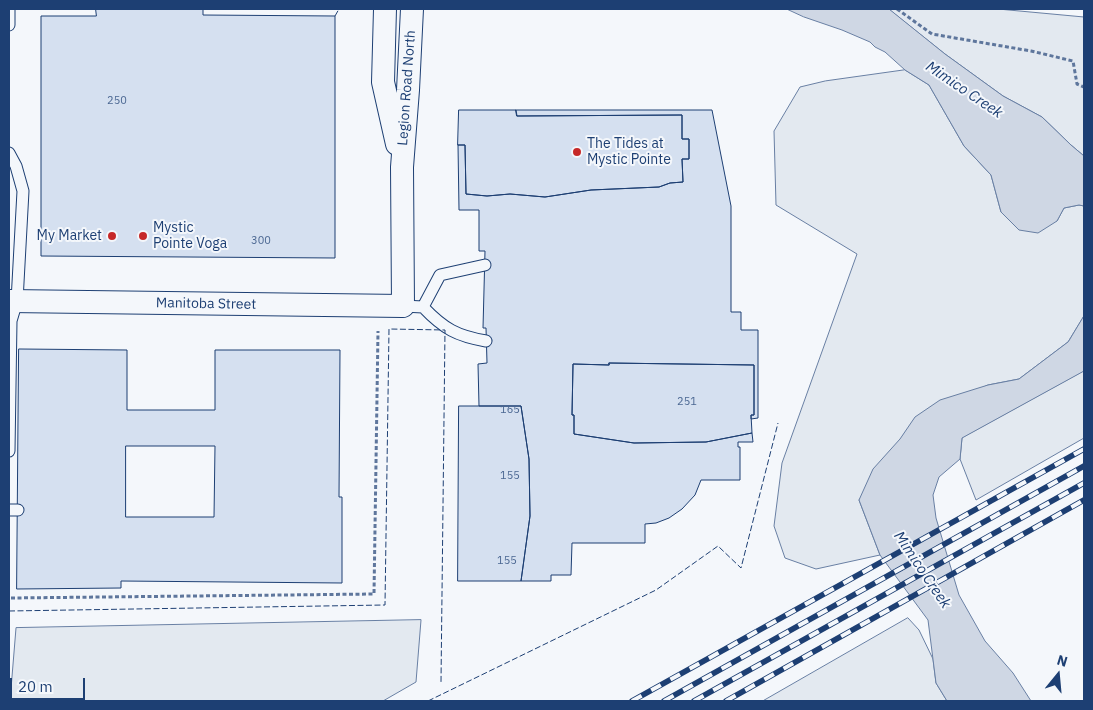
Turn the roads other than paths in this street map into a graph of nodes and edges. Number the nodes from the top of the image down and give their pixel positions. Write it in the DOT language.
graph roads {
  1 [pos="9,9"];
  2 [pos="385,9"];
  3 [pos="412,9"];
  4 [pos="9,25"];
  5 [pos="9,153"];
  6 [pos="12,166"];
  7 [pos="402,167"];
  8 [pos="485,265"];
  9 [pos="13,301"];
  10 [pos="413,306"];
  11 [pos="486,341"];
  12 [pos="9,450"];
  1 -- 4 [label="lane"];
  2 -- 7 [label="street, Legion Road North"];
  3 -- 7 [label="street, Legion Road North"];
  5 -- 6 [label="lane"];
  6 -- 9 [label="lane"];
  7 -- 10 [label="street, Legion Road North"];
  8 -- 10 [label="lane"];
  9 -- 10 [label="street, Manitoba Street"];
  9 -- 12 [label="lane"];
  10 -- 11 [label="lane"];
}
